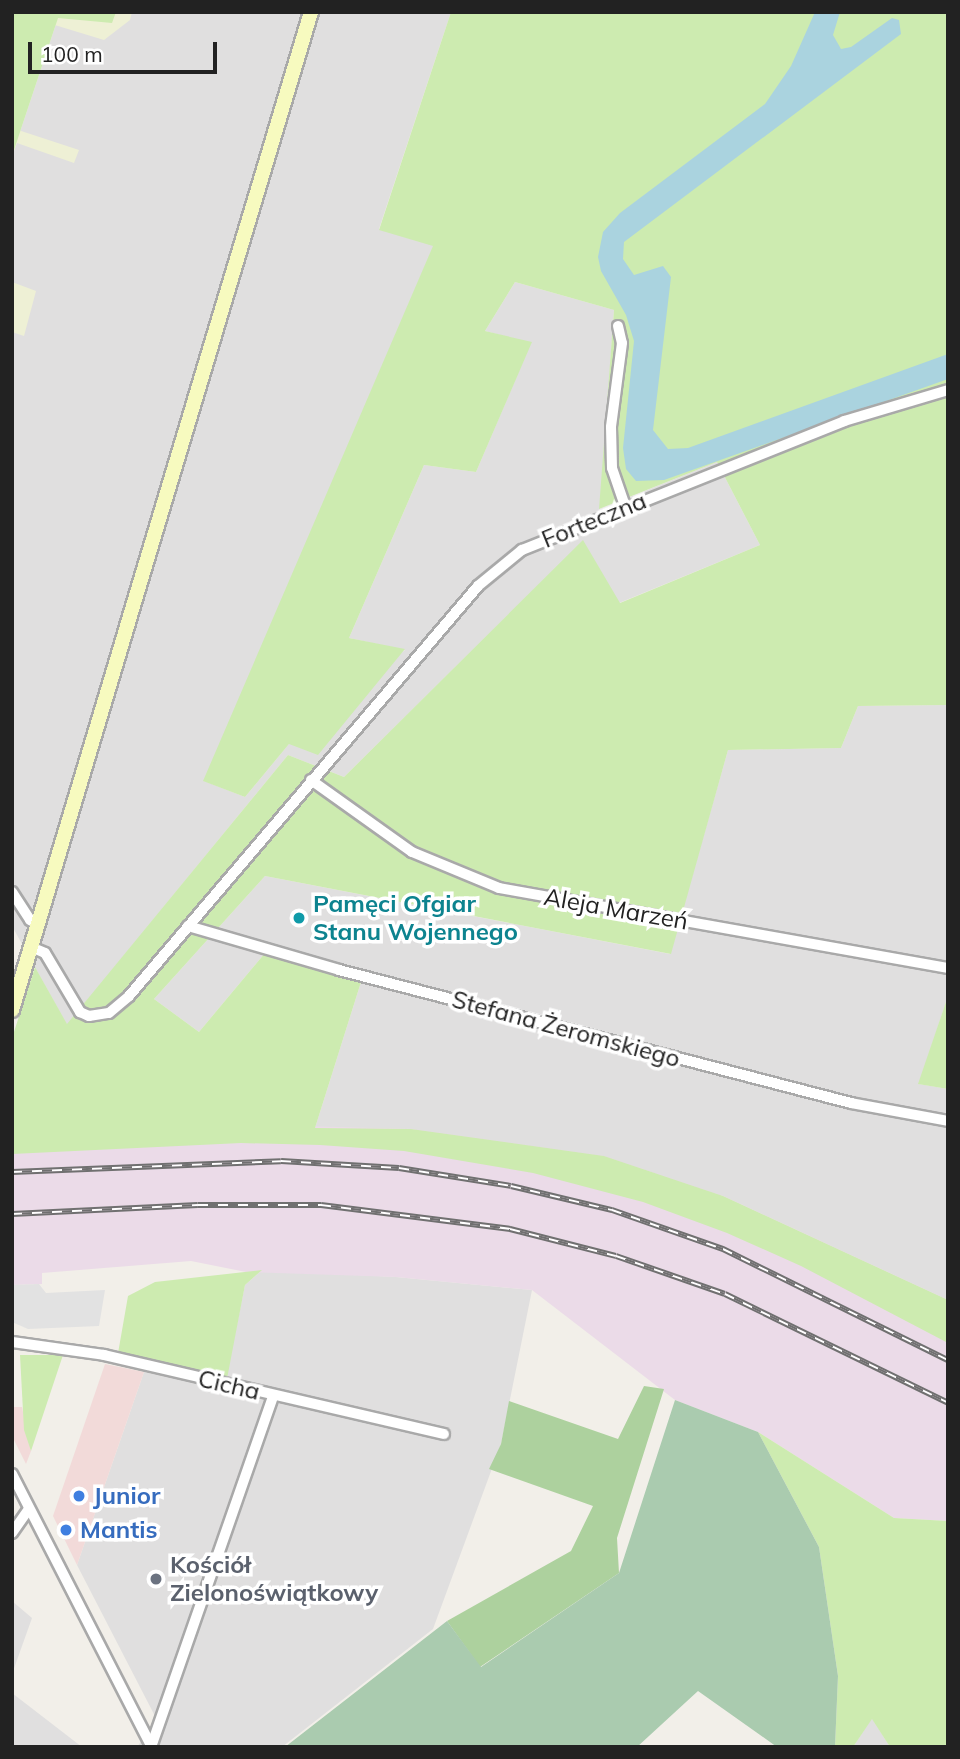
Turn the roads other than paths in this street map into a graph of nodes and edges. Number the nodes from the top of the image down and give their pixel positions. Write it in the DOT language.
graph roads {
  1 [pos="312,12"];
  2 [pos="618,326"];
  3 [pos="948,390"];
  4 [pos="625,506"];
  5 [pos="312,780"];
  6 [pos="12,892"];
  7 [pos="38,924"];
  8 [pos="187,926"];
  9 [pos="30,952"];
  10 [pos="948,968"];
  11 [pos="12,1010"];
  12 [pos="948,1121"];
  13 [pos="12,1342"];
  14 [pos="273,1396"];
  15 [pos="444,1434"];
  16 [pos="12,1474"];
  17 [pos="29,1508"];
  18 [pos="12,1533"];
  19 [pos="151,1747"];
  1 -- 7 [label="main road"];
  2 -- 4 [label="street"];
  3 -- 4 [label="street, Forteczna"];
  4 -- 5 [label="street, Forteczna"];
  5 -- 8 [label="street, Forteczna"];
  5 -- 10 [label="street, Aleja Marzeń"];
  6 -- 7 [label="street"];
  7 -- 9 [label="main road"];
  8 -- 9 [label="street, Forteczna"];
  8 -- 12 [label="street, Stefana Żeromskiego"];
  9 -- 11 [label="main road"];
  13 -- 14 [label="street, Cicha"];
  14 -- 15 [label="street, Cicha"];
  14 -- 19 [label="street"];
  16 -- 17 [label="street"];
  17 -- 18 [label="street"];
  17 -- 19 [label="street"];
}
